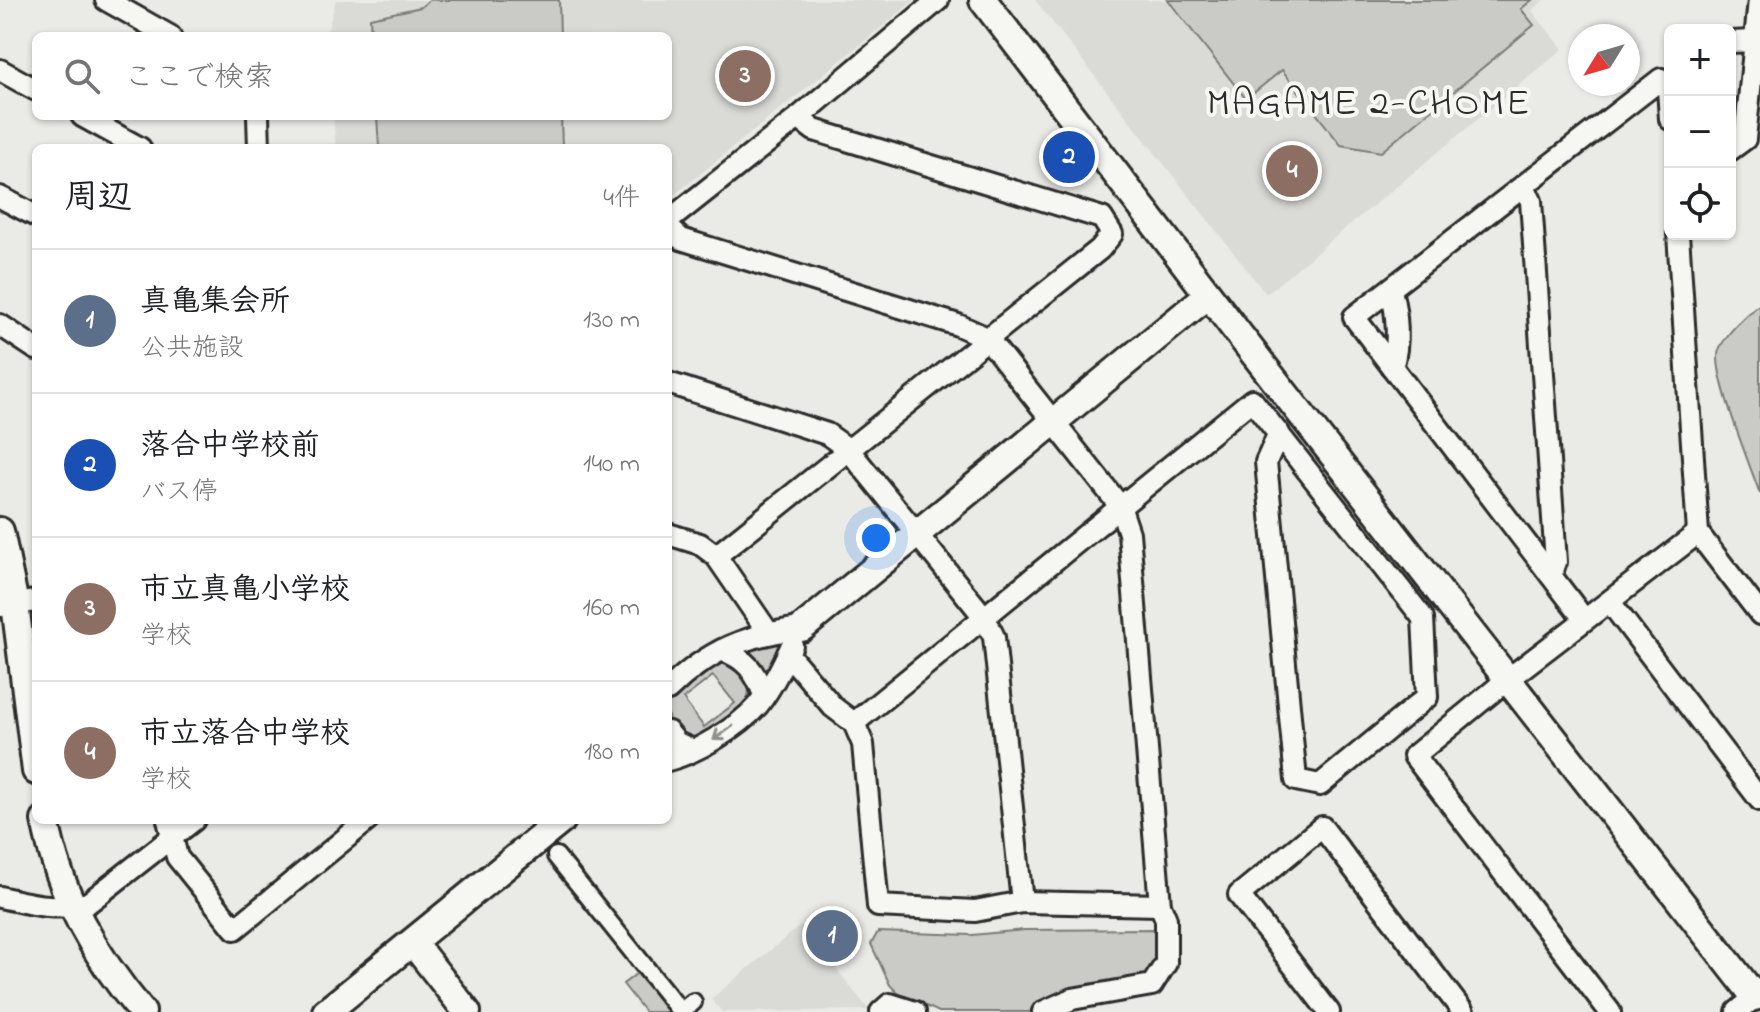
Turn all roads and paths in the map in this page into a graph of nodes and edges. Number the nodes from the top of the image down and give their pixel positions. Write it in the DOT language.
graph roads {
  1 [pos="106,0"];
  2 [pos="938,0"];
  3 [pos="983,0"];
  4 [pos="1759,0"];
  5 [pos="163,32"];
  6 [pos="1754,41"];
  7 [pos="1736,42"];
  8 [pos="0,70"];
  9 [pos="1664,82"];
  10 [pos="32,88"];
  11 [pos="798,118"];
  12 [pos="89,120"];
  13 [pos="258,120"];
  14 [pos="133,144"];
  15 [pos="259,144"];
  16 [pos="1736,146"];
  17 [pos="1524,186"];
  18 [pos="0,197"];
  19 [pos="32,214"];
  20 [pos="672,218"];
  21 [pos="672,231"];
  22 [pos="1678,240"];
  23 [pos="1391,290"];
  24 [pos="1208,295"];
  25 [pos="0,325"];
  26 [pos="987,338"];
  27 [pos="32,346"];
  28 [pos="1392,367"];
  29 [pos="672,384"];
  30 [pos="1055,421"];
  31 [pos="1279,433"];
  32 [pos="848,449"];
  33 [pos="1120,506"];
  34 [pos="0,531"];
  35 [pos="1698,533"];
  36 [pos="918,534"];
  37 [pos="672,535"];
  38 [pos="716,556"];
  39 [pos="1552,573"];
  40 [pos="1610,602"];
  41 [pos="17,604"];
  42 [pos="1760,614"];
  43 [pos="984,617"];
  44 [pos="1584,619"];
  45 [pos="802,628"];
  46 [pos="768,632"];
  47 [pos="722,650"];
  48 [pos="788,654"];
  49 [pos="1508,679"];
  50 [pos="672,687"];
  51 [pos="764,695"];
  52 [pos="854,723"];
  53 [pos="32,736"];
  54 [pos="672,737"];
  55 [pos="693,750"];
  56 [pos="672,758"];
  57 [pos="1760,800"];
  58 [pos="46,824"];
  59 [pos="363,824"];
  60 [pos="557,824"];
  61 [pos="169,829"];
  62 [pos="556,856"];
  63 [pos="0,897"];
  64 [pos="1022,902"];
  65 [pos="1160,905"];
  66 [pos="71,908"];
  67 [pos="413,943"];
  68 [pos="1750,1001"];
  69 [pos="685,1008"];
  70 [pos="142,1012"];
  71 [pos="326,1012"];
  72 [pos="467,1012"];
  73 [pos="881,1012"];
  74 [pos="915,1012"];
  75 [pos="1043,1012"];
  76 [pos="1329,1012"];
  77 [pos="1463,1012"];
  78 [pos="1610,1012"];
  1 -- 5 [label="street"];
  2 -- 11 [label="street"];
  3 -- 24 [label="street"];
  4 -- 6 [label="street"];
  6 -- 7 [label="street"];
  6 -- 16 [label="street"];
  8 -- 10 [label="street"];
  9 -- 17 [label="street"];
  11 -- 20 [label="street"];
  11 -- 26 [label="street"];
  12 -- 14 [label="street"];
  13 -- 15 [label="street"];
  17 -- 23 [label="street"];
  17 -- 39 [label="street"];
  18 -- 19 [label="street"];
  21 -- 26 [label="street"];
  22 -- 35 [label="street"];
  23 -- 28 [label="street"];
  23 -- 28 [label="street"];
  24 -- 30 [label="street"];
  24 -- 49 [label="street"];
  25 -- 27 [label="street"];
  26 -- 30 [label="street"];
  26 -- 32 [label="street"];
  28 -- 39 [label="street"];
  29 -- 32 [label="street"];
  30 -- 33 [label="street"];
  30 -- 36 [label="street"];
  31 -- 31 [label="street"];
  31 -- 33 [label="street"];
  32 -- 36 [label="street"];
  32 -- 38 [label="street"];
  33 -- 43 [label="street"];
  33 -- 65 [label="street"];
  34 -- 41 [label="street"];
  35 -- 40 [label="street"];
  35 -- 42 [label="street"];
  36 -- 43 [label="street"];
  36 -- 45 [label="street"];
  37 -- 38 [label="street"];
  38 -- 46 [label="street"];
  39 -- 44 [label="street"];
  40 -- 44 [label="street"];
  40 -- 57 [label="street"];
  41 -- 53 [label="street"];
  43 -- 52 [label="street"];
  43 -- 64 [label="street"];
  44 -- 49 [label="street"];
  45 -- 46 [label="street"];
  45 -- 48 [label="street"];
  46 -- 47 [label="street"];
  47 -- 50 [label="street"];
  47 -- 51 [label="street"];
  48 -- 51 [label="street"];
  48 -- 52 [label="street"];
  49 -- 68 [label="street"];
  49 -- 78 [label="street"];
  51 -- 55 [label="street, one-way"];
  52 -- 64 [label="street"];
  54 -- 55 [label="street"];
  55 -- 56 [label="street"];
  58 -- 66 [label="street"];
  59 -- 61 [label="street"];
  60 -- 67 [label="street"];
  61 -- 66 [label="street"];
  62 -- 69 [label="street"];
  63 -- 66 [label="street"];
  64 -- 65 [label="street"];
  65 -- 75 [label="street"];
  66 -- 70 [label="street"];
  67 -- 71 [label="street"];
  67 -- 72 [label="street"];
  73 -- 74 [label="street"];
  76 -- 77 [label="street"];
}
